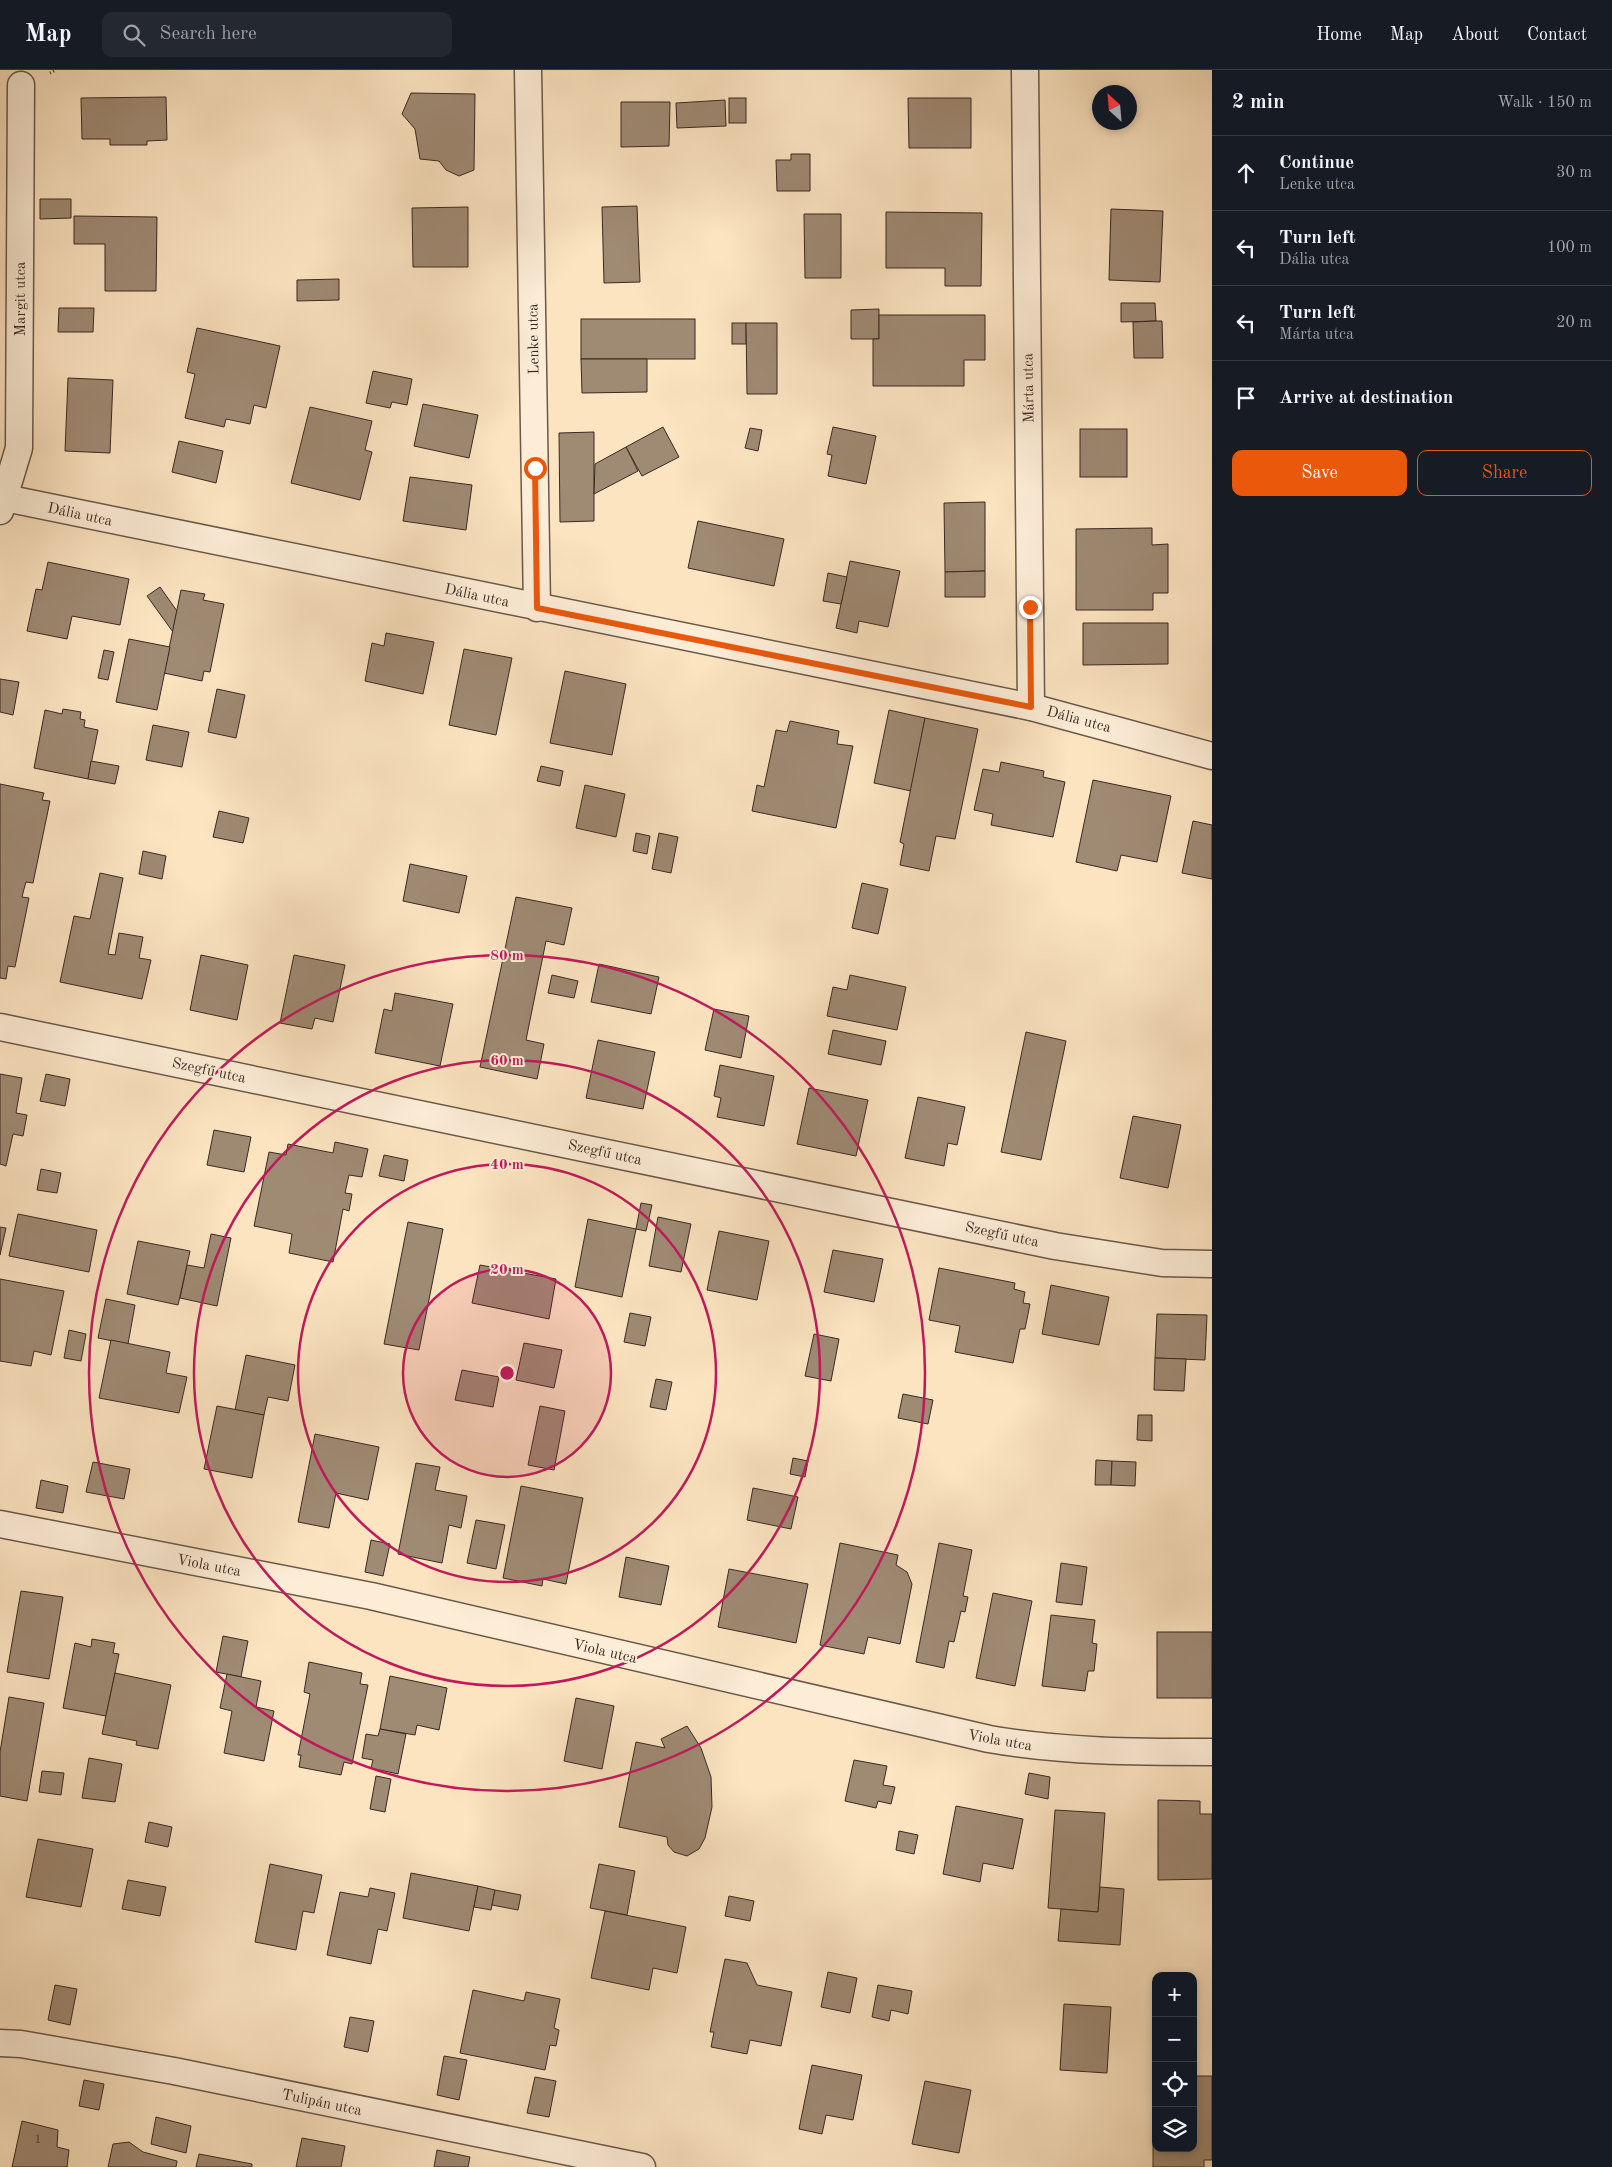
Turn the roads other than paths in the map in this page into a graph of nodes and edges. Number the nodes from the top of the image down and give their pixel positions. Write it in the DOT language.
graph roads {
  1 [pos="528,70"];
  2 [pos="1024,70"];
  3 [pos="21,85"];
  4 [pos="1,502"];
  5 [pos="537,608"];
  6 [pos="1031,707"];
  7 [pos="1212,756"];
  8 [pos="0,1027"];
  9 [pos="1212,1264"];
  10 [pos="0,1524"];
  11 [pos="1212,1752"];
  12 [pos="0,2043"];
  13 [pos="642,2167"];
  1 -- 5 [label="street, Lenke utca"];
  2 -- 6 [label="street, Márta utca"];
  3 -- 4 [label="street, Margit utca"];
  4 -- 5 [label="street, Dália utca"];
  5 -- 6 [label="street, Dália utca"];
  6 -- 7 [label="street, Dália utca"];
  8 -- 9 [label="street, Szegfű utca"];
  10 -- 11 [label="street, Viola utca"];
  12 -- 13 [label="street, Tulipán utca"];
}
